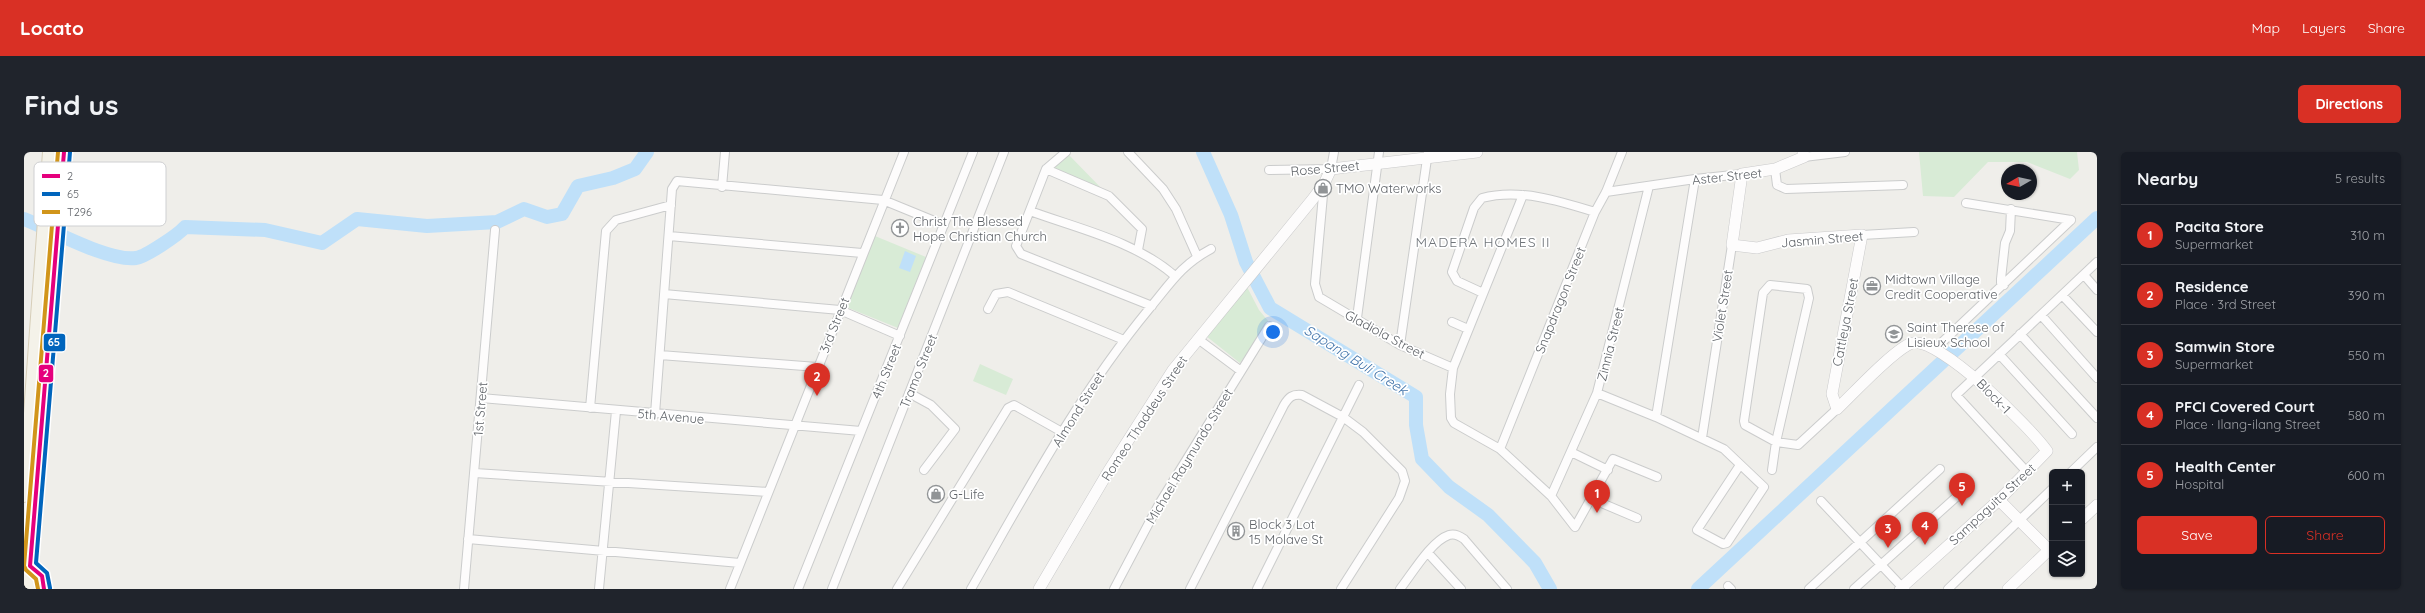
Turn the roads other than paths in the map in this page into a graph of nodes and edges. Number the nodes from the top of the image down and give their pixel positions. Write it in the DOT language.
graph roads {
  1 [pos="725,152"];
  2 [pos="904,152"];
  3 [pos="973,152"];
  4 [pos="1004,152"];
  5 [pos="1066,152"];
  6 [pos="1128,152"];
  7 [pos="1334,152"];
  8 [pos="1476,152"];
  9 [pos="1622,152"];
  10 [pos="1845,152"];
  11 [pos="49,155"];
  12 [pos="64,155"];
  13 [pos="1427,155"];
  14 [pos="1804,155"];
  15 [pos="1378,157"];
  16 [pos="1046,168"];
  17 [pos="1331,169"];
  18 [pos="1775,169"];
  19 [pos="1269,170"];
  20 [pos="1742,174"];
  21 [pos="1695,179"];
  22 [pos="1324,184"];
  23 [pos="1903,185"];
  24 [pos="722,186"];
  25 [pos="1649,186"];
  26 [pos="1606,192"];
  27 [pos="1523,195"];
  28 [pos="883,200"];
  29 [pos="1966,203"];
  30 [pos="671,205"];
  31 [pos="2011,210"];
  32 [pos="1030,211"];
  33 [pos="1595,212"];
  34 [pos="944,225"];
  35 [pos="44,226"];
  36 [pos="59,226"];
  37 [pos="495,230"];
  38 [pos="1914,232"];
  39 [pos="1862,235"];
  40 [pos="669,236"];
  41 [pos="1732,245"];
  42 [pos="1211,249"];
  43 [pos="1138,250"];
  44 [pos="862,253"];
  45 [pos="1197,256"];
  46 [pos="2097,262"];
  47 [pos="2084,275"];
  48 [pos="1175,276"];
  49 [pos="2004,285"];
  50 [pos="2097,290"];
  51 [pos="1483,293"];
  52 [pos="664,294"];
  53 [pos="2062,295"];
  54 [pos="1152,306"];
  55 [pos="988,309"];
  56 [pos="840,310"];
  57 [pos="2040,315"];
  58 [pos="1356,318"];
  59 [pos="1452,322"];
  60 [pos="1270,326"];
  61 [pos="1468,329"];
  62 [pos="2097,332"];
  63 [pos="2020,334"];
  64 [pos="900,336"];
  65 [pos="1198,338"];
  66 [pos="1124,340"];
  67 [pos="1400,345"];
  68 [pos="1936,348"];
  69 [pos="1999,354"];
  70 [pos="660,355"];
  71 [pos="34,364"];
  72 [pos="47,366"];
  73 [pos="817,367"];
  74 [pos="1453,368"];
  75 [pos="1241,371"];
  76 [pos="1975,377"];
  77 [pos="2097,378"];
  78 [pos="1359,385"];
  79 [pos="909,393"];
  80 [pos="1597,393"];
  81 [pos="481,398"];
  82 [pos="2097,405"];
  83 [pos="590,408"];
  84 [pos="1837,409"];
  85 [pos="616,410"];
  86 [pos="2091,411"];
  87 [pos="656,414"];
  88 [pos="1343,417"];
  89 [pos="1656,417"];
  90 [pos="2097,418"];
  91 [pos="794,426"];
  92 [pos="862,431"];
  93 [pos="1062,432"];
  94 [pos="2072,434"];
  95 [pos="1702,438"];
  96 [pos="1776,442"];
  97 [pos="2097,447"];
  98 [pos="1500,449"];
  99 [pos="2046,450"];
  100 [pos="1572,452"];
  101 [pos="1740,465"];
  102 [pos="1940,469"];
  103 [pos="2074,469"];
  104 [pos="924,470"];
  105 [pos="1608,470"];
  106 [pos="1772,470"];
  107 [pos="2027,472"];
  108 [pos="475,473"];
  109 [pos="1657,477"];
  110 [pos="609,481"];
  111 [pos="1963,491"];
  112 [pos="768,492"];
  113 [pos="2049,493"];
  114 [pos="24,496"];
  115 [pos="1551,496"];
  116 [pos="1592,499"];
  117 [pos="1999,500"];
  118 [pos="1821,501"];
  119 [pos="2097,505"];
  120 [pos="2085,516"];
  121 [pos="1637,518"];
  122 [pos="2019,520"];
  123 [pos="468,539"];
  124 [pos="1861,543"];
  125 [pos="2049,548"];
  126 [pos="602,549"];
  127 [pos="2049,550"];
  128 [pos="1428,553"];
  129 [pos="740,563"];
  130 [pos="1881,564"];
  131 [pos="1902,588"];
  132 [pos="28,589"];
  133 [pos="464,589"];
  134 [pos="599,589"];
  135 [pos="730,589"];
  136 [pos="798,589"];
  137 [pos="832,589"];
  138 [pos="897,589"];
  139 [pos="971,589"];
  140 [pos="1039,589"];
  141 [pos="1114,589"];
  142 [pos="1190,589"];
  143 [pos="1257,589"];
  144 [pos="1341,589"];
  145 [pos="1400,589"];
  146 [pos="1461,589"];
  147 [pos="1507,589"];
  148 [pos="1809,589"];
  149 [pos="1854,589"];
  150 [pos="1948,589"];
  151 [pos="2008,589"];
  1 -- 24 [label="street"];
  2 -- 28 [label="street, 3rd Street"];
  3 -- 34 [label="street, 4th Street"];
  4 -- 79 [label="street, Tramo Street"];
  5 -- 16 [label="street"];
  6 -- 45 [label="street"];
  7 -- 17 [label="street, Gladiola Street"];
  8 -- 13 [label="street, Rose Street"];
  9 -- 26 [label="street, Snapdragon Street"];
  10 -- 14 [label="street, Aster Street"];
  11 -- 12 [label="main road"];
  13 -- 15 [label="street, Rose Street"];
  13 -- 67 [label="street"];
  14 -- 18 [label="street, Aster Street"];
  15 -- 17 [label="street, Rose Street"];
  15 -- 58 [label="street"];
  16 -- 32 [label="street"];
  16 -- 43 [label="street"];
  17 -- 19 [label="street, Rose Street"];
  17 -- 22 [label="street, Gladiola Street"];
  18 -- 20 [label="street, Aster Street"];
  18 -- 23 [label="street"];
  20 -- 21 [label="street, Aster Street"];
  20 -- 41 [label="street, Violet Street"];
  21 -- 25 [label="street, Aster Street"];
  21 -- 89 [label="street"];
  22 -- 58 [label="street, Gladiola Street"];
  22 -- 65 [label="street, Romeo Thaddeus Street"];
  24 -- 28 [label="street"];
  24 -- 30 [label="street"];
  25 -- 26 [label="street, Aster Street"];
  25 -- 80 [label="street, Zinnia Street"];
  26 -- 33 [label="street, Snapdragon Street"];
  27 -- 33 [label="street"];
  27 -- 51 [label="street"];
  27 -- 51 [label="street"];
  28 -- 34 [label="street"];
  28 -- 44 [label="street, 3rd Street"];
  29 -- 31 [label="street"];
  30 -- 40 [label="street"];
  30 -- 83 [label="street"];
  31 -- 49 [label="street"];
  31 -- 49 [label="street"];
  32 -- 43 [label="street"];
  32 -- 54 [label="street"];
  33 -- 98 [label="street, Snapdragon Street"];
  34 -- 64 [label="street, 4th Street"];
  35 -- 71 [label="main road"];
  36 -- 72 [label="main road"];
  37 -- 81 [label="street, 1st Street"];
  38 -- 39 [label="street, Jasmin Street"];
  39 -- 41 [label="street, Jasmin Street"];
  39 -- 84 [label="street, Cattleya Street"];
  40 -- 44 [label="street"];
  40 -- 52 [label="street"];
  41 -- 95 [label="street, Violet Street"];
  42 -- 45 [label="street, Almond Street"];
  43 -- 48 [label="street"];
  44 -- 56 [label="street, 3rd Street"];
  45 -- 48 [label="street, Almond Street"];
  46 -- 47 [label="street"];
  47 -- 50 [label="street"];
  47 -- 53 [label="street"];
  48 -- 54 [label="street, Almond Street"];
  49 -- 68 [label="street"];
  51 -- 61 [label="street"];
  52 -- 56 [label="street"];
  52 -- 70 [label="street"];
  53 -- 57 [label="street"];
  53 -- 62 [label="street"];
  54 -- 66 [label="street, Almond Street"];
  55 -- 66 [label="street"];
  56 -- 64 [label="street"];
  56 -- 73 [label="street, 3rd Street"];
  57 -- 63 [label="street"];
  57 -- 77 [label="street"];
  58 -- 67 [label="street, Gladiola Street"];
  59 -- 61 [label="street"];
  60 -- 75 [label="street, Michael Raymundo Street"];
  61 -- 74 [label="street"];
  63 -- 69 [label="street"];
  63 -- 86 [label="street"];
  64 -- 92 [label="street, 4th Street"];
  65 -- 75 [label="street"];
  65 -- 140 [label="street, Romeo Thaddeus Street"];
  66 -- 93 [label="street, Almond Street"];
  67 -- 74 [label="street, Gladiola Street"];
  68 -- 76 [label="street, Block-1"];
  68 -- 84 [label="street"];
  69 -- 76 [label="street"];
  69 -- 94 [label="street"];
  70 -- 73 [label="street"];
  70 -- 87 [label="street"];
  71 -- 72 [label="main road"];
  71 -- 114 [label="main road"];
  72 -- 132 [label="main road"];
  73 -- 91 [label="street, 3rd Street"];
  74 -- 98 [label="street"];
  75 -- 141 [label="street, Michael Raymundo Street"];
  76 -- 99 [label="street, Block-1"];
  76 -- 107 [label="street"];
  78 -- 88 [label="street"];
  79 -- 104 [label="street"];
  79 -- 137 [label="street, Tramo Street"];
  80 -- 89 [label="street"];
  80 -- 100 [label="street, Zinnia Street"];
  81 -- 83 [label="street, 5th Avenue"];
  81 -- 108 [label="street, 1st Street"];
  82 -- 86 [label="street"];
  83 -- 85 [label="street, 5th Avenue"];
  84 -- 96 [label="street"];
  85 -- 87 [label="street, 5th Avenue"];
  85 -- 110 [label="street"];
  86 -- 90 [label="street"];
  87 -- 91 [label="street, 5th Avenue"];
  88 -- 142 [label="street"];
  88 -- 143 [label="street"];
  88 -- 144 [label="street"];
  89 -- 95 [label="street"];
  91 -- 92 [label="street, 5th Avenue"];
  91 -- 112 [label="street, 3rd Street"];
  92 -- 136 [label="street, 4th Street"];
  93 -- 138 [label="street"];
  93 -- 139 [label="street, Almond Street"];
  95 -- 101 [label="street"];
  96 -- 96 [label="street"];
  96 -- 106 [label="street"];
  97 -- 103 [label="street"];
  98 -- 115 [label="street"];
  99 -- 107 [label="street, Sampaguita Street"];
  100 -- 105 [label="street"];
  100 -- 115 [label="street, Zinnia Street"];
  101 -- 101 [label="street"];
  102 -- 124 [label="street"];
  105 -- 109 [label="street"];
  105 -- 116 [label="street"];
  107 -- 117 [label="street, Sampaguita Street"];
  108 -- 110 [label="street"];
  108 -- 123 [label="street, 1st Street"];
  110 -- 112 [label="street"];
  110 -- 126 [label="street"];
  111 -- 130 [label="street"];
  112 -- 129 [label="street, 3rd Street"];
  113 -- 122 [label="street"];
  115 -- 116 [label="street"];
  116 -- 121 [label="street"];
  117 -- 122 [label="street"];
  117 -- 131 [label="street, Sampaguita Street"];
  118 -- 124 [label="street"];
  119 -- 120 [label="street"];
  122 -- 125 [label="street"];
  122 -- 150 [label="street"];
  123 -- 126 [label="street"];
  123 -- 133 [label="street, 1st Street"];
  124 -- 130 [label="street"];
  124 -- 148 [label="street"];
  126 -- 129 [label="street"];
  126 -- 134 [label="street"];
  127 -- 151 [label="street"];
  128 -- 145 [label="street"];
  128 -- 146 [label="street"];
  128 -- 147 [label="street"];
  129 -- 135 [label="street, 3rd Street"];
  130 -- 131 [label="street"];
  130 -- 149 [label="street"];
}
